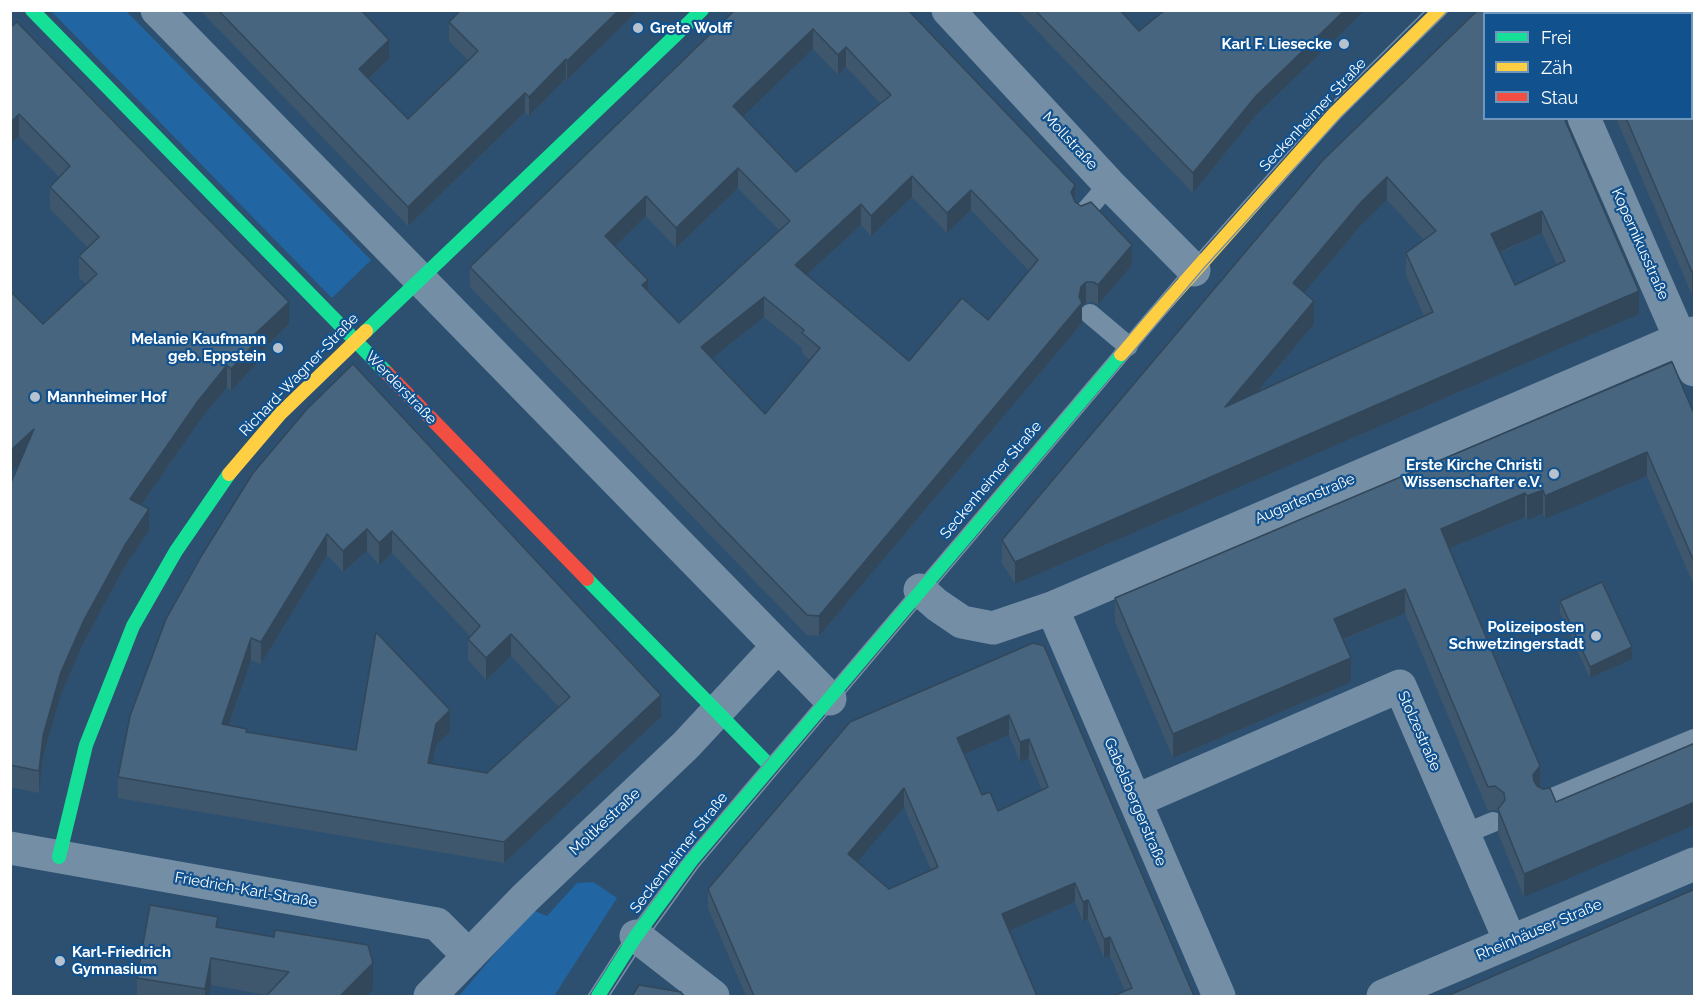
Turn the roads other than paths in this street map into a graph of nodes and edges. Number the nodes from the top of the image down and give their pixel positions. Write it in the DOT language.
graph roads {
  1 [pos="32,10"];
  2 [pos="158,10"];
  3 [pos="702,10"];
  4 [pos="948,10"];
  5 [pos="1440,10"];
  6 [pos="1585,120"];
  7 [pos="1109,184"];
  8 [pos="1083,214"];
  9 [pos="1194,270"];
  10 [pos="419,279"];
  11 [pos="1090,314"];
  12 [pos="1688,336"];
  13 [pos="355,341"];
  14 [pos="1128,346"];
  15 [pos="1695,370"];
  16 [pos="920,590"];
  17 [pos="1052,608"];
  18 [pos="778,646"];
  19 [pos="830,699"];
  20 [pos="717,711"];
  21 [pos="1695,739"];
  22 [pos="770,766"];
  23 [pos="1135,801"];
  24 [pos="1545,801"];
  25 [pos="10,848"];
  26 [pos="59,857"];
  27 [pos="1695,864"];
  28 [pos="636,936"];
  29 [pos="1510,941"];
  30 [pos="469,956"];
  31 [pos="430,996"];
  32 [pos="598,996"];
  33 [pos="713,996"];
  34 [pos="1219,996"];
  35 [pos="1383,996"];
  1 -- 13 [label="street, Werderstraße"];
  2 -- 10 [label="street"];
  3 -- 10 [label="street, Richard-Wagner-Straße"];
  4 -- 7 [label="street, Mollstraße"];
  5 -- 9 [label="street, Seckenheimer Straße"];
  6 -- 12 [label="street, Kopernikusstraße"];
  7 -- 8 [label="lane"];
  7 -- 9 [label="street, Mollstraße"];
  9 -- 14 [label="street, Seckenheimer Straße"];
  10 -- 13 [label="street, Richard-Wagner-Straße"];
  10 -- 18 [label="street"];
  11 -- 14 [label="lane"];
  12 -- 15 [label="street, Kopernikusstraße"];
  12 -- 17 [label="street, Augartenstraße"];
  13 -- 20 [label="street, Werderstraße"];
  13 -- 26 [label="street, Richard-Wagner-Straße"];
  14 -- 16 [label="street, Seckenheimer Straße"];
  16 -- 17 [label="street, Augartenstraße"];
  16 -- 19 [label="street, Seckenheimer Straße"];
  17 -- 23 [label="street, Gabelsbergerstraße"];
  18 -- 19 [label="street"];
  18 -- 20 [label="street, Moltkestraße"];
  19 -- 22 [label="street, Seckenheimer Straße"];
  20 -- 22 [label="street, Werderstraße"];
  20 -- 30 [label="street, Moltkestraße"];
  21 -- 24 [label="lane"];
  22 -- 28 [label="street, Seckenheimer Straße"];
  23 -- 29 [label="street, Stolzestraße"];
  23 -- 34 [label="street, Gabelsbergerstraße"];
  25 -- 26 [label="street, Friedrich-Karl-Straße"];
  26 -- 30 [label="street, Friedrich-Karl-Straße"];
  27 -- 29 [label="street, Rheinhäuser Straße"];
  28 -- 32 [label="street, Seckenheimer Straße"];
  28 -- 33 [label="street"];
  29 -- 35 [label="street, Rheinhäuser Straße"];
  30 -- 31 [label="street, Moltkestraße"];
}
